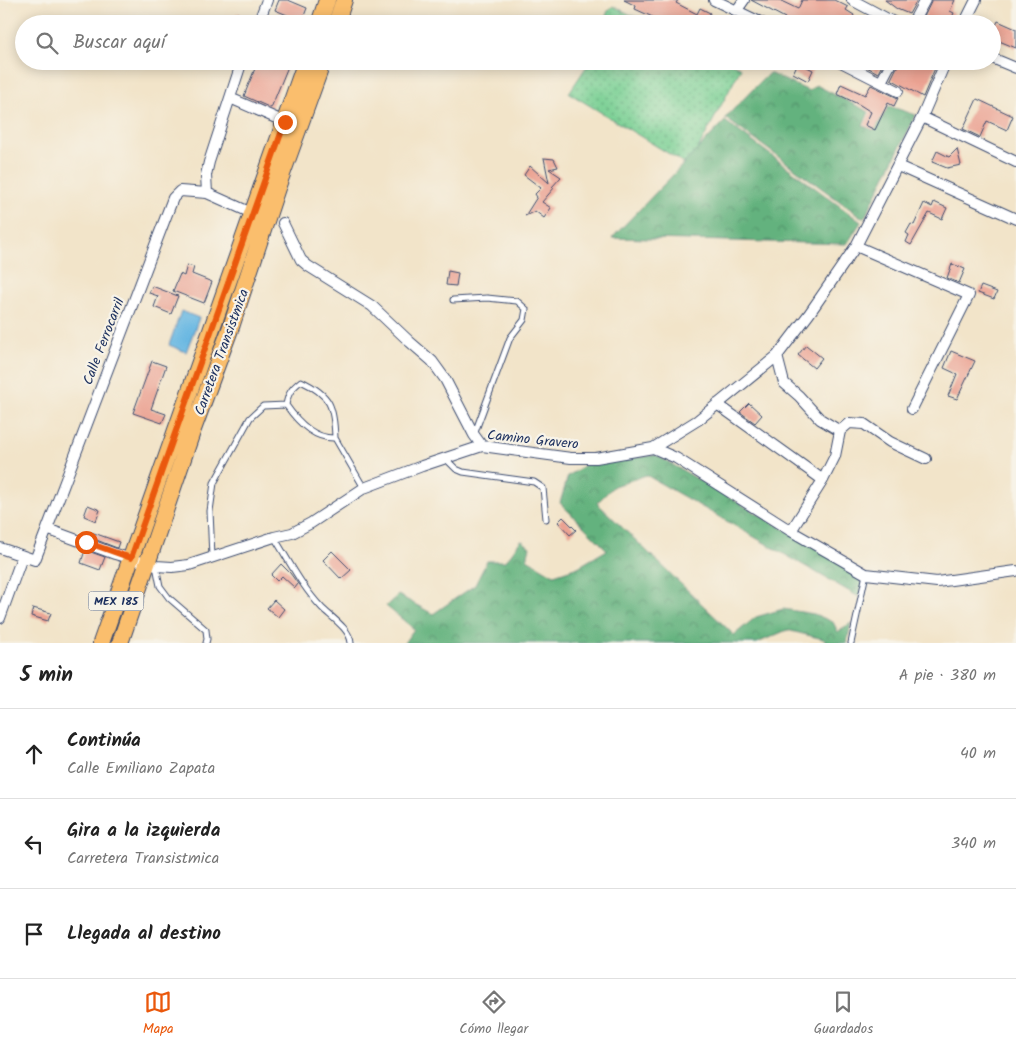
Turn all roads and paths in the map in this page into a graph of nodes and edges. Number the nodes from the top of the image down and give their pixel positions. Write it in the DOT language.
graph roads {
  1 [pos="267,0"];
  2 [pos="327,0"];
  3 [pos="344,0"];
  4 [pos="714,0"];
  5 [pos="744,0"];
  6 [pos="852,0"];
  7 [pos="925,0"];
  8 [pos="976,0"];
  9 [pos="737,10"];
  10 [pos="261,15"];
  11 [pos="322,15"];
  12 [pos="339,15"];
  13 [pos="747,15"];
  14 [pos="881,15"];
  15 [pos="917,15"];
  16 [pos="968,15"];
  17 [pos="1001,62"];
  18 [pos="1016,68"];
  19 [pos="239,70"];
  20 [pos="303,70"];
  21 [pos="320,70"];
  22 [pos="857,70"];
  23 [pos="887,70"];
  24 [pos="942,70"];
  25 [pos="881,82"];
  26 [pos="898,91"];
  27 [pos="230,98"];
  28 [pos="922,117"];
  29 [pos="285,122"];
  30 [pos="1016,162"];
  31 [pos="898,166"];
  32 [pos="207,193"];
  33 [pos="245,210"];
  34 [pos="1016,219"];
  35 [pos="283,224"];
  36 [pos="856,246"];
  37 [pos="453,300"];
  38 [pos="777,356"];
  39 [pos="717,404"];
  40 [pos="286,405"];
  41 [pos="912,409"];
  42 [pos="840,431"];
  43 [pos="474,435"];
  44 [pos="335,438"];
  45 [pos="482,446"];
  46 [pos="653,448"];
  47 [pos="444,458"];
  48 [pos="926,459"];
  49 [pos="159,480"];
  50 [pos="823,480"];
  51 [pos="364,488"];
  52 [pos="546,518"];
  53 [pos="47,529"];
  54 [pos="791,531"];
  55 [pos="274,537"];
  56 [pos="0,548"];
  57 [pos="22,557"];
  58 [pos="212,557"];
  59 [pos="131,558"];
  60 [pos="152,565"];
  61 [pos="1014,571"];
  62 [pos="866,574"];
  63 [pos="0,618"];
  64 [pos="101,643"];
  65 [pos="115,643"];
  66 [pos="120,643"];
  67 [pos="206,643"];
  68 [pos="350,643"];
  69 [pos="851,643"];
  1 -- 10 [label="street"];
  2 -- 11 [label="main road"];
  3 -- 12 [label="main road"];
  4 -- 9 [label="street"];
  5 -- 9 [label="street"];
  6 -- 14 [label="street"];
  7 -- 15 [label="street"];
  8 -- 16 [label="street"];
  9 -- 13 [label="street"];
  17 -- 18 [label="street"];
  19 -- 27 [label="street"];
  20 -- 29 [label="main road, Carretera Transistmica / MEX 185"];
  21 -- 60 [label="main road, Carretera Transistmica / MEX 185"];
  22 -- 25 [label="street"];
  23 -- 25 [label="street"];
  24 -- 28 [label="street"];
  25 -- 26 [label="street"];
  27 -- 29 [label="street"];
  27 -- 32 [label="street"];
  28 -- 30 [label="street"];
  28 -- 31 [label="street"];
  29 -- 49 [label="main road, Carretera Transistmica / MEX 185"];
  31 -- 34 [label="street"];
  31 -- 36 [label="street"];
  32 -- 33 [label="street, Calle Ferrocarril"];
  32 -- 53 [label="street, Calle Ferrocarril"];
  35 -- 43 [label="street"];
  36 -- 38 [label="street"];
  36 -- 41 [label="street"];
  37 -- 43 [label="lane"];
  38 -- 39 [label="street"];
  38 -- 42 [label="street"];
  39 -- 46 [label="street"];
  39 -- 50 [label="street"];
  40 -- 44 [label="lane"];
  40 -- 44 [label="lane"];
  40 -- 58 [label="lane"];
  42 -- 48 [label="street"];
  42 -- 50 [label="street"];
  43 -- 45 [label="street"];
  44 -- 51 [label="lane"];
  45 -- 46 [label="street, Camino Gravero"];
  45 -- 47 [label="street, Camino Gravero"];
  46 -- 54 [label="street"];
  47 -- 51 [label="street, Camino Gravero"];
  47 -- 52 [label="lane"];
  49 -- 59 [label="main road, Carretera Transistmica / MEX 185"];
  49 -- 60 [label="main road"];
  50 -- 54 [label="street"];
  51 -- 55 [label="street, Camino Gravero"];
  53 -- 57 [label="street, Calle Ferrocarril"];
  53 -- 59 [label="street, Camino Gravero"];
  54 -- 62 [label="street"];
  55 -- 58 [label="street, Camino Gravero"];
  55 -- 68 [label="lane"];
  56 -- 57 [label="street"];
  57 -- 63 [label="street"];
  58 -- 60 [label="street, Camino Gravero"];
  59 -- 60 [label="street, Camino Gravero"];
  59 -- 64 [label="main road, Carretera Transistmica / MEX 185"];
  59 -- 65 [label="main road"];
  60 -- 66 [label="main road, Carretera Transistmica / MEX 185"];
  60 -- 67 [label="lane"];
  61 -- 62 [label="street"];
  62 -- 69 [label="lane"];
}
